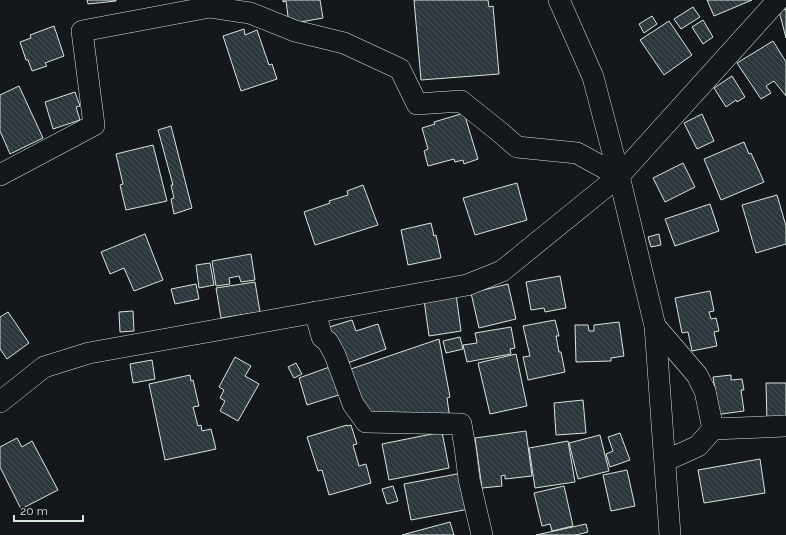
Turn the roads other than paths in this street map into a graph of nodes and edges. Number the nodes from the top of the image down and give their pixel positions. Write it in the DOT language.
graph roads {
  1 [pos="559,0"];
  2 [pos="778,0"];
  3 [pos="0,175"];
  4 [pos="619,176"];
  5 [pos="315,312"];
  6 [pos="655,326"];
  7 [pos="0,402"];
  8 [pos="786,426"];
  9 [pos="713,429"];
  10 [pos="665,461"];
  11 [pos="482,535"];
  12 [pos="670,535"];
  1 -- 4 [label="street"];
  2 -- 4 [label="street"];
  3 -- 4 [label="street"];
  4 -- 5 [label="street"];
  4 -- 6 [label="street"];
  5 -- 7 [label="street"];
  5 -- 11 [label="street"];
  6 -- 9 [label="street"];
  6 -- 10 [label="street"];
  8 -- 9 [label="street"];
  9 -- 10 [label="street"];
  10 -- 12 [label="street"];
}
